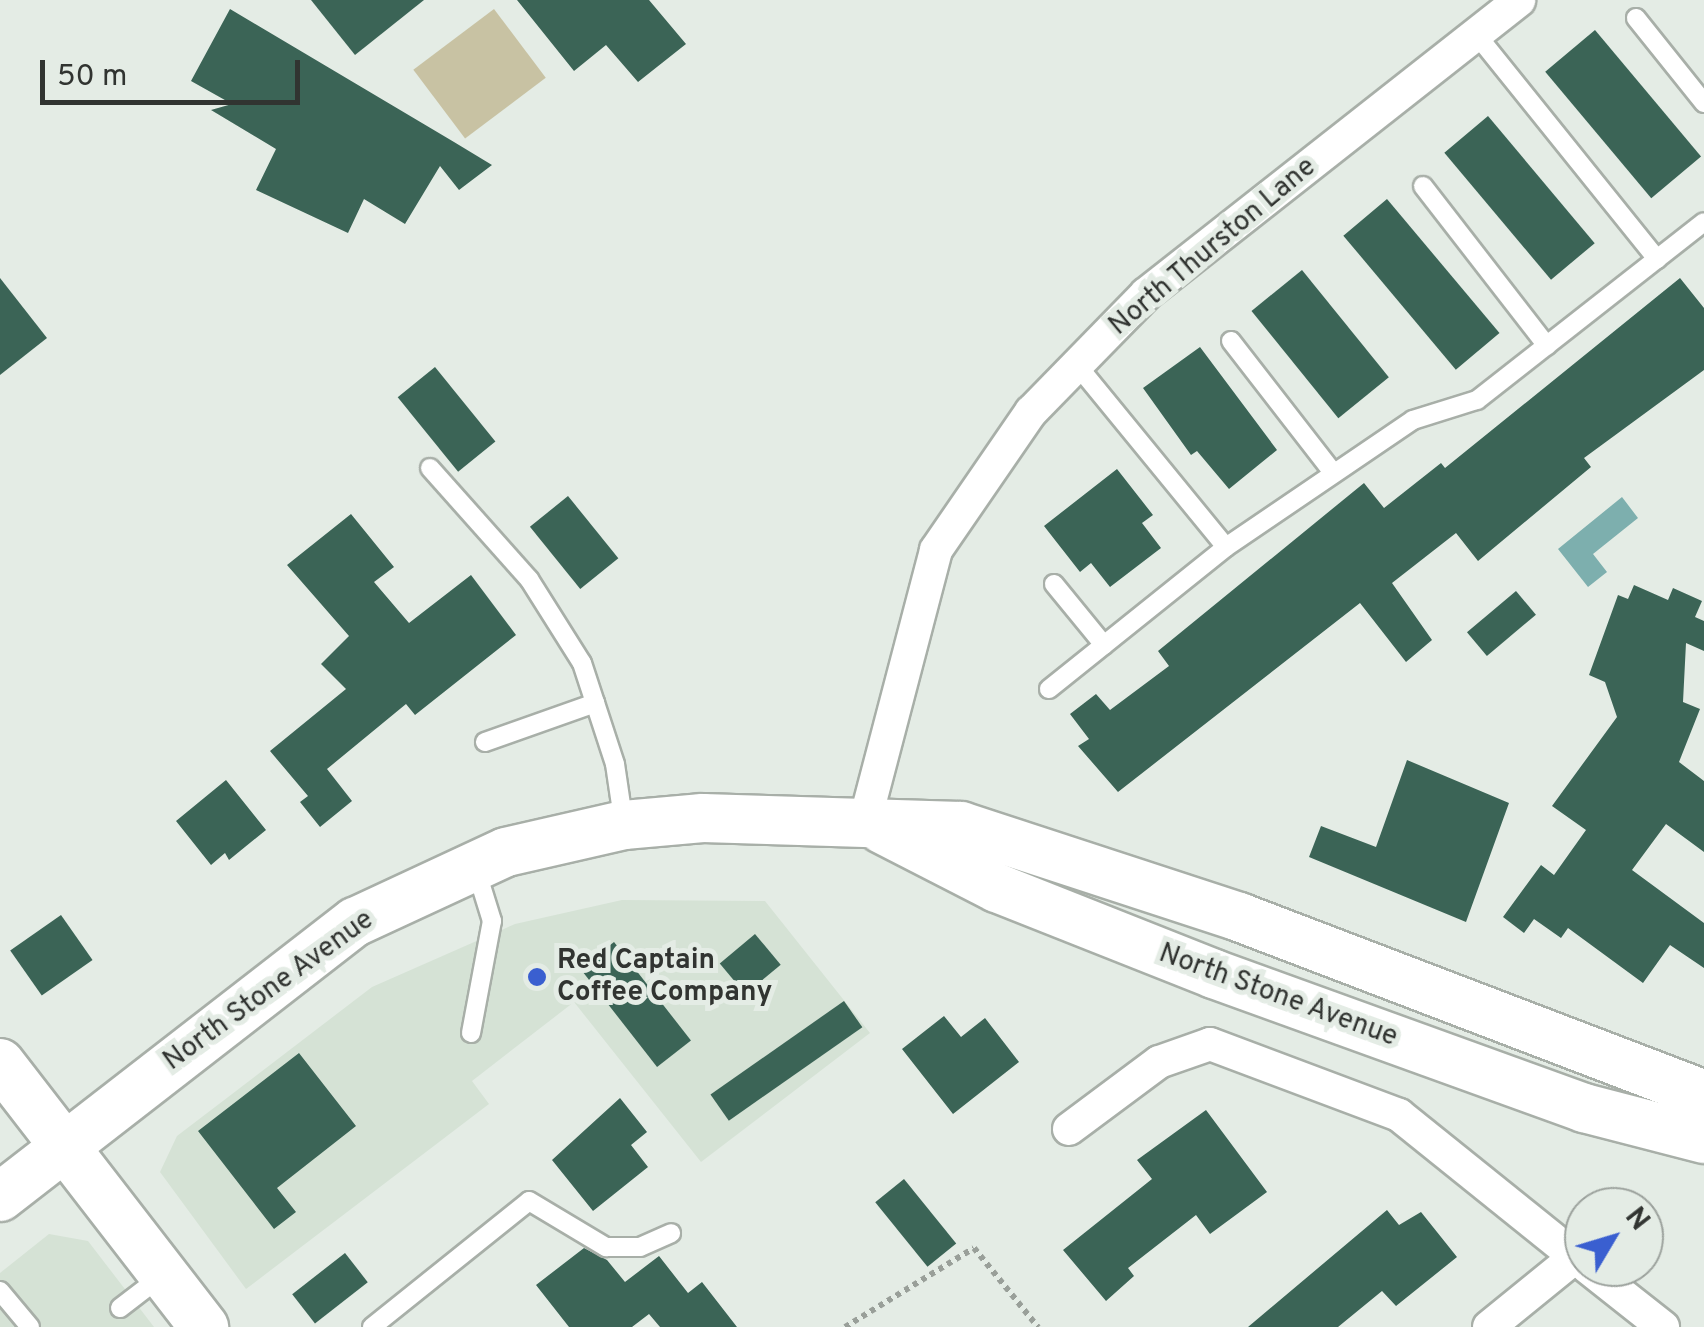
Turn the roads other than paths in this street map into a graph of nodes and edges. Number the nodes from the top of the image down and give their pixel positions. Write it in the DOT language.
graph roads {
  1 [pos="1519,0"];
  2 [pos="1636,18"];
  3 [pos="1476,34"];
  4 [pos="1704,104"];
  5 [pos="1423,186"];
  6 [pos="1704,222"];
  7 [pos="1657,259"];
  8 [pos="1232,341"];
  9 [pos="1547,346"];
  10 [pos="1077,364"];
  11 [pos="430,468"];
  12 [pos="1332,471"];
  13 [pos="1226,547"];
  14 [pos="1054,584"];
  15 [pos="1104,645"];
  16 [pos="1049,689"];
  17 [pos="595,704"];
  18 [pos="486,742"];
  19 [pos="865,820"];
  20 [pos="624,825"];
  21 [pos="475,866"];
  22 [pos="471,1033"];
  23 [pos="0,1062"];
  24 [pos="1704,1095"];
  25 [pos="1069,1129"];
  26 [pos="1704,1139"];
  27 [pos="64,1146"];
  28 [pos="0,1197"];
  29 [pos="671,1233"];
  30 [pos="1564,1248"];
  31 [pos="164,1275"];
  32 [pos="1564,1276"];
  33 [pos="1612,1287"];
  34 [pos="0,1291"];
  35 [pos="120,1308"];
  36 [pos="30,1327"];
  37 [pos="204,1327"];
  38 [pos="372,1327"];
  39 [pos="1490,1327"];
  40 [pos="1663,1327"];
  1 -- 3 [label="street, North Thurston Lane"];
  2 -- 4 [label="lane"];
  3 -- 7 [label="lane"];
  3 -- 10 [label="street, North Thurston Lane"];
  5 -- 9 [label="lane"];
  6 -- 7 [label="lane"];
  7 -- 9 [label="lane"];
  8 -- 12 [label="lane"];
  9 -- 12 [label="lane"];
  10 -- 13 [label="lane"];
  10 -- 19 [label="street, North Thurston Lane"];
  11 -- 17 [label="lane"];
  12 -- 13 [label="lane"];
  13 -- 15 [label="lane"];
  14 -- 15 [label="lane"];
  15 -- 16 [label="lane"];
  17 -- 18 [label="lane"];
  17 -- 20 [label="lane"];
  19 -- 20 [label="main road, North Stone Avenue"];
  19 -- 24 [label="main road, North Stone Avenue"];
  19 -- 26 [label="main road, North Stone Avenue"];
  20 -- 21 [label="main road, North Stone Avenue"];
  21 -- 22 [label="lane"];
  21 -- 27 [label="main road, North Stone Avenue"];
  23 -- 27 [label="main road"];
  25 -- 30 [label="street"];
  27 -- 28 [label="main road, North Stone Avenue"];
  27 -- 31 [label="main road"];
  29 -- 38 [label="lane"];
  31 -- 35 [label="lane"];
  31 -- 37 [label="main road"];
  32 -- 39 [label="street"];
  33 -- 40 [label="street"];
  34 -- 36 [label="lane"];
}
